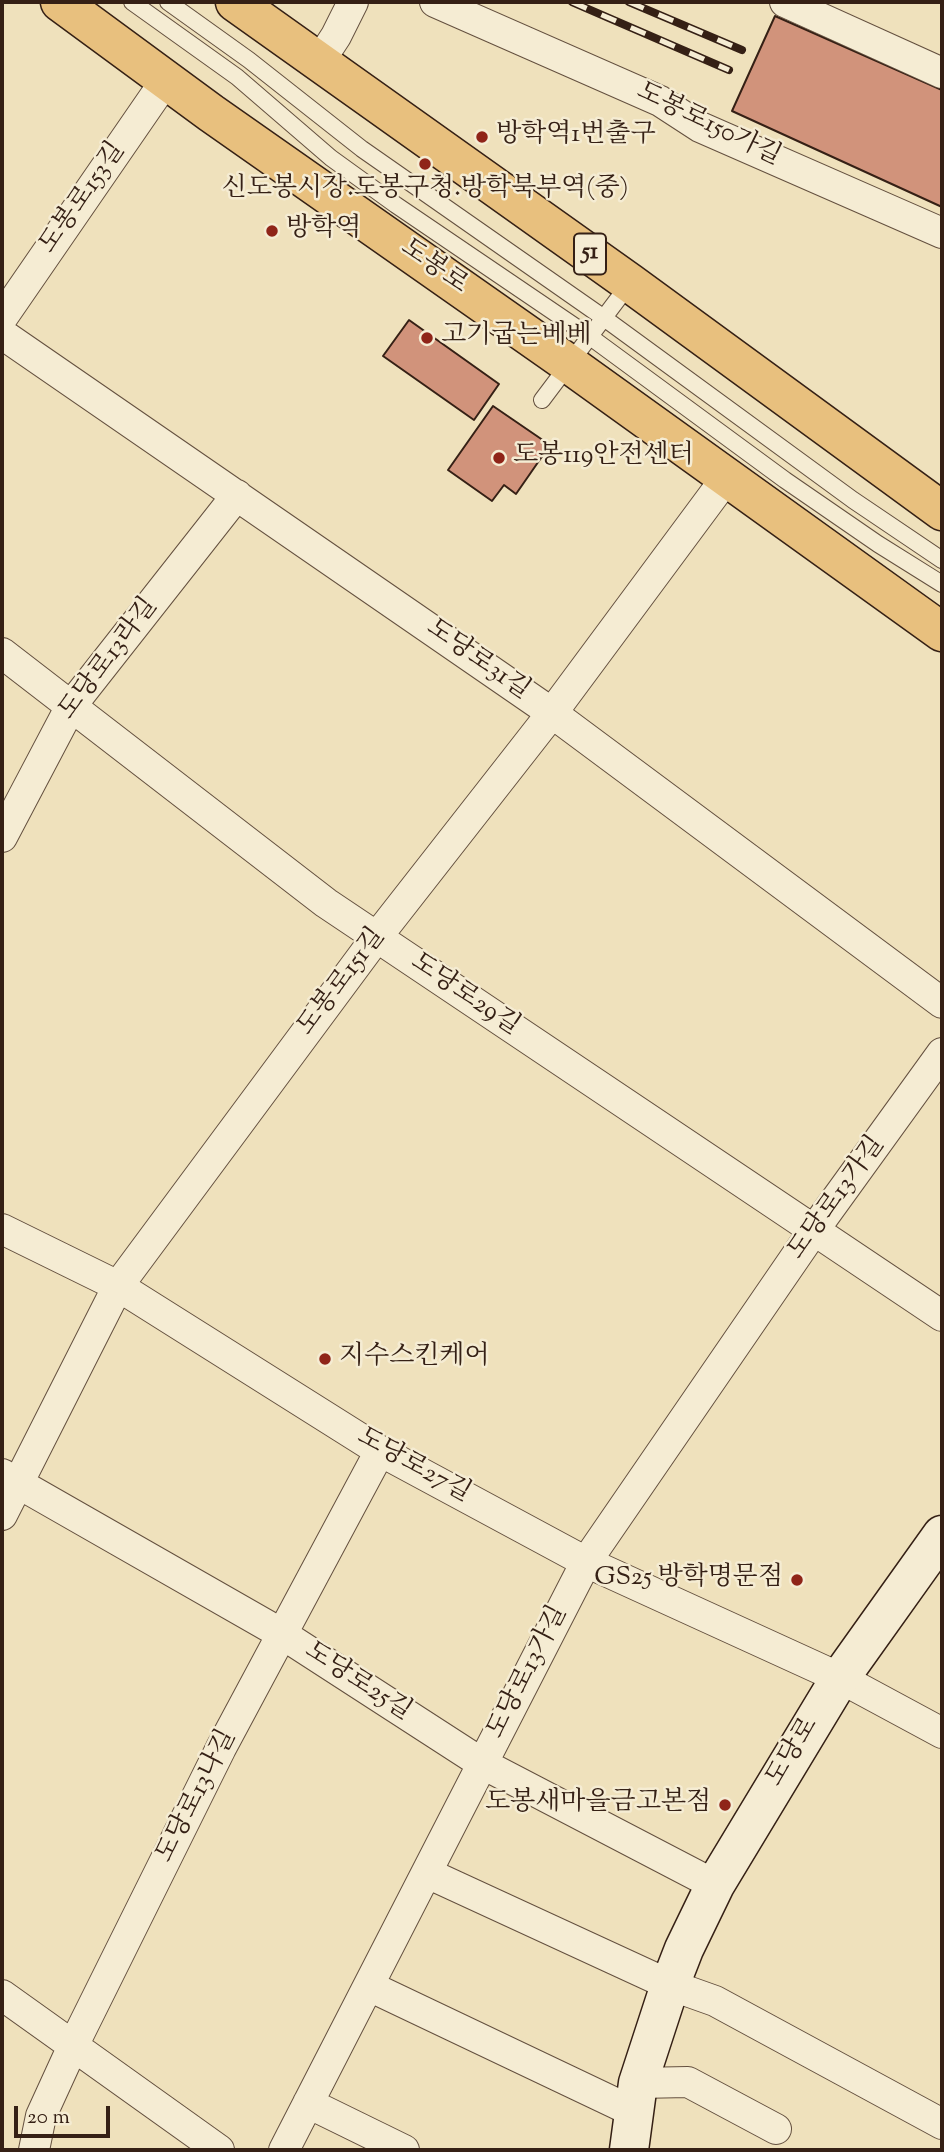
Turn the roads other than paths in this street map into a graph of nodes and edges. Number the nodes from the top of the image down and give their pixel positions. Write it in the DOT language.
graph roads {
  1 [pos="60,2"];
  2 [pos="132,2"];
  3 [pos="168,2"];
  4 [pos="235,2"];
  5 [pos="353,2"];
  6 [pos="435,2"];
  7 [pos="785,2"];
  8 [pos="319,62"];
  9 [pos="942,74"];
  10 [pos="166,80"];
  11 [pos="942,233"];
  12 [pos="630,283"];
  13 [pos="2,318"];
  14 [pos="604,318"];
  15 [pos="2,334"];
  16 [pos="579,350"];
  17 [pos="542,400"];
  18 [pos="727,477"];
  19 [pos="237,495"];
  20 [pos="942,511"];
  21 [pos="942,560"];
  22 [pos="942,584"];
  23 [pos="942,632"];
  24 [pos="2,653"];
  25 [pos="71,706"];
  26 [pos="552,713"];
  27 [pos="2,837"];
  28 [pos="376,938"];
  29 [pos="942,1003"];
  30 [pos="942,1053"];
  31 [pos="2,1228"];
  32 [pos="814,1230"];
  33 [pos="118,1286"];
  34 [pos="942,1316"];
  35 [pos="380,1451"];
  36 [pos="10,1479"];
  37 [pos="2,1516"];
  38 [pos="942,1535"];
  39 [pos="586,1562"];
  40 [pos="282,1634"];
  41 [pos="840,1678"];
  42 [pos="942,1733"];
  43 [pos="483,1764"];
  44 [pos="426,1873"];
  45 [pos="715,1885"];
  46 [pos="670,1985"];
  47 [pos="369,1986"];
  48 [pos="2,1995"];
  49 [pos="73,2046"];
  50 [pos="636,2098"];
  51 [pos="308,2103"];
  52 [pos="942,2124"];
  53 [pos="776,2129"];
  54 [pos="34,2150"];
  55 [pos="219,2150"];
  56 [pos="284,2150"];
  57 [pos="404,2150"];
  58 [pos="629,2150"];
  1 -- 10 [label="main road, 도봉로"];
  2 -- 16 [label="lane"];
  3 -- 14 [label="lane"];
  4 -- 8 [label="main road, 51"];
  5 -- 8 [label="street"];
  6 -- 11 [label="street, 도봉로150가길"];
  7 -- 9 [label="street"];
  8 -- 12 [label="main road, 51"];
  10 -- 13 [label="street, 도봉로153길"];
  10 -- 16 [label="main road, 도봉로"];
  12 -- 14 [label="lane"];
  12 -- 20 [label="main road, 51"];
  14 -- 16 [label="lane"];
  14 -- 21 [label="lane"];
  15 -- 19 [label="street, 도당로31길"];
  16 -- 17 [label="lane"];
  16 -- 18 [label="main road, 도봉로"];
  16 -- 22 [label="lane"];
  18 -- 23 [label="main road, 도봉로"];
  18 -- 26 [label="street, 도봉로151길"];
  19 -- 25 [label="street, 도당로13라길"];
  19 -- 26 [label="street, 도당로31길"];
  24 -- 25 [label="street, 도당로29길"];
  25 -- 27 [label="street, 도당로13라길"];
  25 -- 28 [label="street, 도당로29길"];
  26 -- 28 [label="street, 도봉로151길"];
  26 -- 29 [label="street, 도당로31길"];
  28 -- 32 [label="street, 도당로29길"];
  28 -- 33 [label="street, 도봉로151길"];
  30 -- 32 [label="street, 도당로13가길"];
  31 -- 33 [label="street, 도당로27길"];
  32 -- 34 [label="street, 도당로29길"];
  32 -- 39 [label="street, 도당로13가길"];
  33 -- 35 [label="street, 도당로27길"];
  33 -- 36 [label="street, 도봉로151길"];
  35 -- 39 [label="street, 도당로27길"];
  35 -- 40 [label="street, 도당로13나길"];
  36 -- 37 [label="street, 도봉로151길"];
  36 -- 40 [label="street, 도당로25길"];
  38 -- 41 [label="main road, 도당로"];
  39 -- 41 [label="street, 도당로27길"];
  39 -- 43 [label="street, 도당로13가길"];
  40 -- 43 [label="street, 도당로25길"];
  40 -- 49 [label="street, 도당로13나길"];
  41 -- 42 [label="street, 도당로27길"];
  41 -- 45 [label="main road, 도당로"];
  43 -- 44 [label="street, 도당로13가길"];
  43 -- 45 [label="street, 도당로25길"];
  44 -- 46 [label="street"];
  44 -- 47 [label="street, 도당로13가길"];
  45 -- 46 [label="main road, 도당로"];
  46 -- 50 [label="main road, 도당로"];
  46 -- 52 [label="street"];
  47 -- 50 [label="street"];
  47 -- 51 [label="street, 도당로13가길"];
  48 -- 49 [label="street"];
  49 -- 54 [label="street, 도당로13나길"];
  49 -- 55 [label="street"];
  50 -- 53 [label="street"];
  50 -- 58 [label="main road, 도당로"];
  51 -- 56 [label="street, 도당로13가길"];
  51 -- 57 [label="street"];
}
